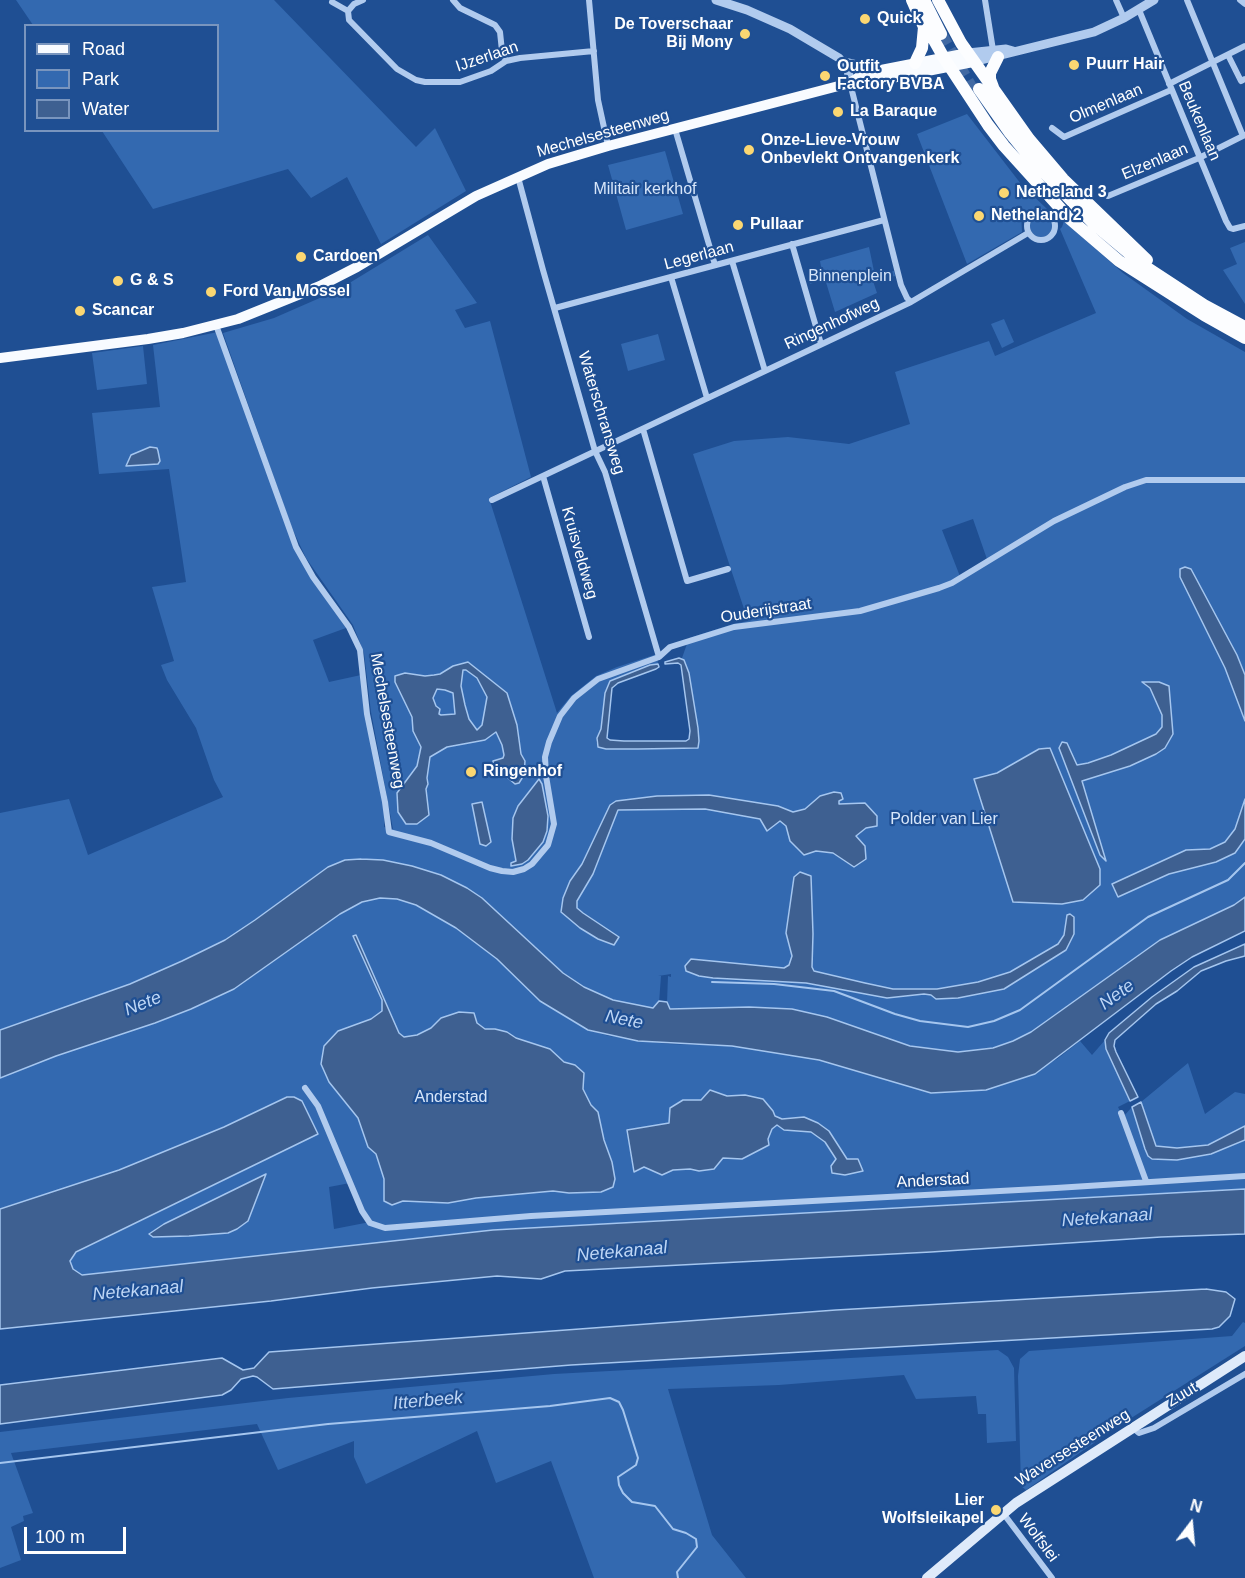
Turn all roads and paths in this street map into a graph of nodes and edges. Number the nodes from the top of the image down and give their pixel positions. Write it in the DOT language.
graph roads {
  1 [pos="363,0"];
  2 [pos="453,0"];
  3 [pos="589,0"];
  4 [pos="716,0"];
  5 [pos="912,0"];
  6 [pos="924,0"];
  7 [pos="930,0"];
  8 [pos="938,0"];
  9 [pos="985,0"];
  10 [pos="1116,0"];
  11 [pos="1154,0"];
  12 [pos="1187,0"];
  13 [pos="1240,0"];
  14 [pos="332,2"];
  15 [pos="1245,4"];
  16 [pos="1138,10"];
  17 [pos="348,11"];
  18 [pos="1124,18"];
  19 [pos="924,27"];
  20 [pos="1245,46"];
  21 [pos="594,51"];
  22 [pos="995,53"];
  23 [pos="1228,54"];
  24 [pos="971,58"];
  25 [pos="506,61"];
  26 [pos="844,62"];
  27 [pos="946,62"];
  28 [pos="915,63"];
  29 [pos="1212,63"];
  30 [pos="881,70"];
  31 [pos="1245,79"];
  32 [pos="850,83"];
  33 [pos="1170,87"];
  34 [pos="977,90"];
  35 [pos="994,92"];
  36 [pos="675,129"];
  37 [pos="1052,129"];
  38 [pos="1244,135"];
  39 [pos="608,146"];
  40 [pos="1199,158"];
  41 [pos="518,176"];
  42 [pos="1108,196"];
  43 [pos="884,220"];
  44 [pos="1245,226"];
  45 [pos="1028,233"];
  46 [pos="792,244"];
  47 [pos="732,261"];
  48 [pos="715,266"];
  49 [pos="671,277"];
  50 [pos="1160,281"];
  51 [pos="911,302"];
  52 [pos="555,308"];
  53 [pos="215,324"];
  54 [pos="1245,327"];
  55 [pos="1245,338"];
  56 [pos="821,344"];
  57 [pos="0,358"];
  58 [pos="765,371"];
  59 [pos="707,398"];
  60 [pos="643,429"];
  61 [pos="596,451"];
  62 [pos="543,476"];
  63 [pos="1245,480"];
  64 [pos="492,500"];
  65 [pos="728,569"];
  66 [pos="589,637"];
  67 [pos="659,657"];
  68 [pos="389,832"];
  69 [pos="305,1088"];
  70 [pos="1121,1113"];
  71 [pos="1245,1176"];
  72 [pos="1146,1181"];
  73 [pos="1245,1356"];
  74 [pos="1245,1374"];
  75 [pos="1133,1428"];
  76 [pos="1003,1514"];
  77 [pos="927,1578"];
  78 [pos="1052,1578"];
  1 -- 17 [label="street"];
  2 -- 25 [label="street"];
  3 -- 21 [label="street"];
  4 -- 26 [label="street"];
  5 -- 19 [label="highway"];
  6 -- 7 [label="highway"];
  8 -- 24 [label="highway"];
  9 -- 22 [label="street"];
  10 -- 18 [label="street"];
  11 -- 16 [label="street, Mechelsesteenweg"];
  12 -- 29 [label="street"];
  13 -- 15 [label="street"];
  14 -- 17 [label="street, IJzerlaan"];
  16 -- 18 [label="street, Mechelsesteenweg"];
  16 -- 33 [label="street, Beukenlaan"];
  17 -- 25 [label="street, IJzerlaan"];
  18 -- 22 [label="street, Mechelsesteenweg"];
  19 -- 27 [label="highway"];
  19 -- 28 [label="highway"];
  20 -- 23 [label="street"];
  21 -- 25 [label="street, IJzerlaan"];
  21 -- 39 [label="street"];
  22 -- 24 [label="street, Mechelsesteenweg"];
  22 -- 35 [label="highway"];
  23 -- 29 [label="street"];
  23 -- 31 [label="street"];
  24 -- 27 [label="main road, Mechelsesteenweg"];
  24 -- 35 [label="highway"];
  26 -- 30 [label="street"];
  26 -- 32 [label="street"];
  27 -- 28 [label="main road, Mechelsesteenweg"];
  27 -- 32 [label="main road, Mechelsesteenweg"];
  27 -- 50 [label="highway"];
  28 -- 30 [label="main road, Mechelsesteenweg"];
  29 -- 33 [label="street"];
  29 -- 38 [label="street"];
  30 -- 32 [label="main road, Mechelsesteenweg"];
  32 -- 36 [label="main road, Mechelsesteenweg"];
  32 -- 43 [label="street"];
  33 -- 37 [label="street, Olmenlaan"];
  33 -- 40 [label="street, Beukenlaan"];
  34 -- 50 [label="highway"];
  35 -- 50 [label="highway"];
  36 -- 39 [label="main road, Mechelsesteenweg"];
  36 -- 48 [label="street"];
  38 -- 40 [label="street, Elzenlaan"];
  39 -- 41 [label="main road, Mechelsesteenweg"];
  40 -- 42 [label="street, Elzenlaan"];
  40 -- 44 [label="street, Beukenlaan"];
  41 -- 52 [label="street, Waterschransweg"];
  41 -- 53 [label="main road, Mechelsesteenweg"];
  43 -- 46 [label="street, Legerlaan"];
  43 -- 51 [label="street"];
  45 -- 45 [label="street, Ringenhofweg"];
  45 -- 51 [label="street, Ringenhofweg"];
  46 -- 47 [label="street, Legerlaan"];
  46 -- 56 [label="street"];
  47 -- 48 [label="street, Legerlaan"];
  47 -- 58 [label="street"];
  48 -- 49 [label="street, Legerlaan"];
  49 -- 52 [label="street, Legerlaan"];
  49 -- 59 [label="street"];
  50 -- 54 [label="highway"];
  50 -- 55 [label="highway"];
  51 -- 56 [label="street, Ringenhofweg"];
  52 -- 61 [label="street, Waterschransweg"];
  53 -- 57 [label="main road, Mechelsesteenweg"];
  53 -- 68 [label="street, Mechelsesteenweg"];
  56 -- 58 [label="street, Ringenhofweg"];
  58 -- 59 [label="street, Ringenhofweg"];
  59 -- 60 [label="street, Ringenhofweg"];
  60 -- 61 [label="street, Ringenhofweg"];
  60 -- 65 [label="street"];
  61 -- 62 [label="street"];
  61 -- 67 [label="street, Waterschransweg"];
  62 -- 64 [label="street"];
  62 -- 66 [label="street, Kruisveldweg"];
  63 -- 67 [label="street, Ouderijstraat"];
  67 -- 68 [label="street, Ouderijstraat"];
  69 -- 72 [label="street, Anderstad"];
  70 -- 72 [label="street"];
  71 -- 72 [label="street, Anderstad"];
  73 -- 75 [label="main road, Waversesteenweg"];
  74 -- 75 [label="street, Zuut"];
  75 -- 76 [label="main road, Waversesteenweg"];
  76 -- 77 [label="main road, Waversesteenweg"];
  76 -- 78 [label="street, Wolfslei"];
}
